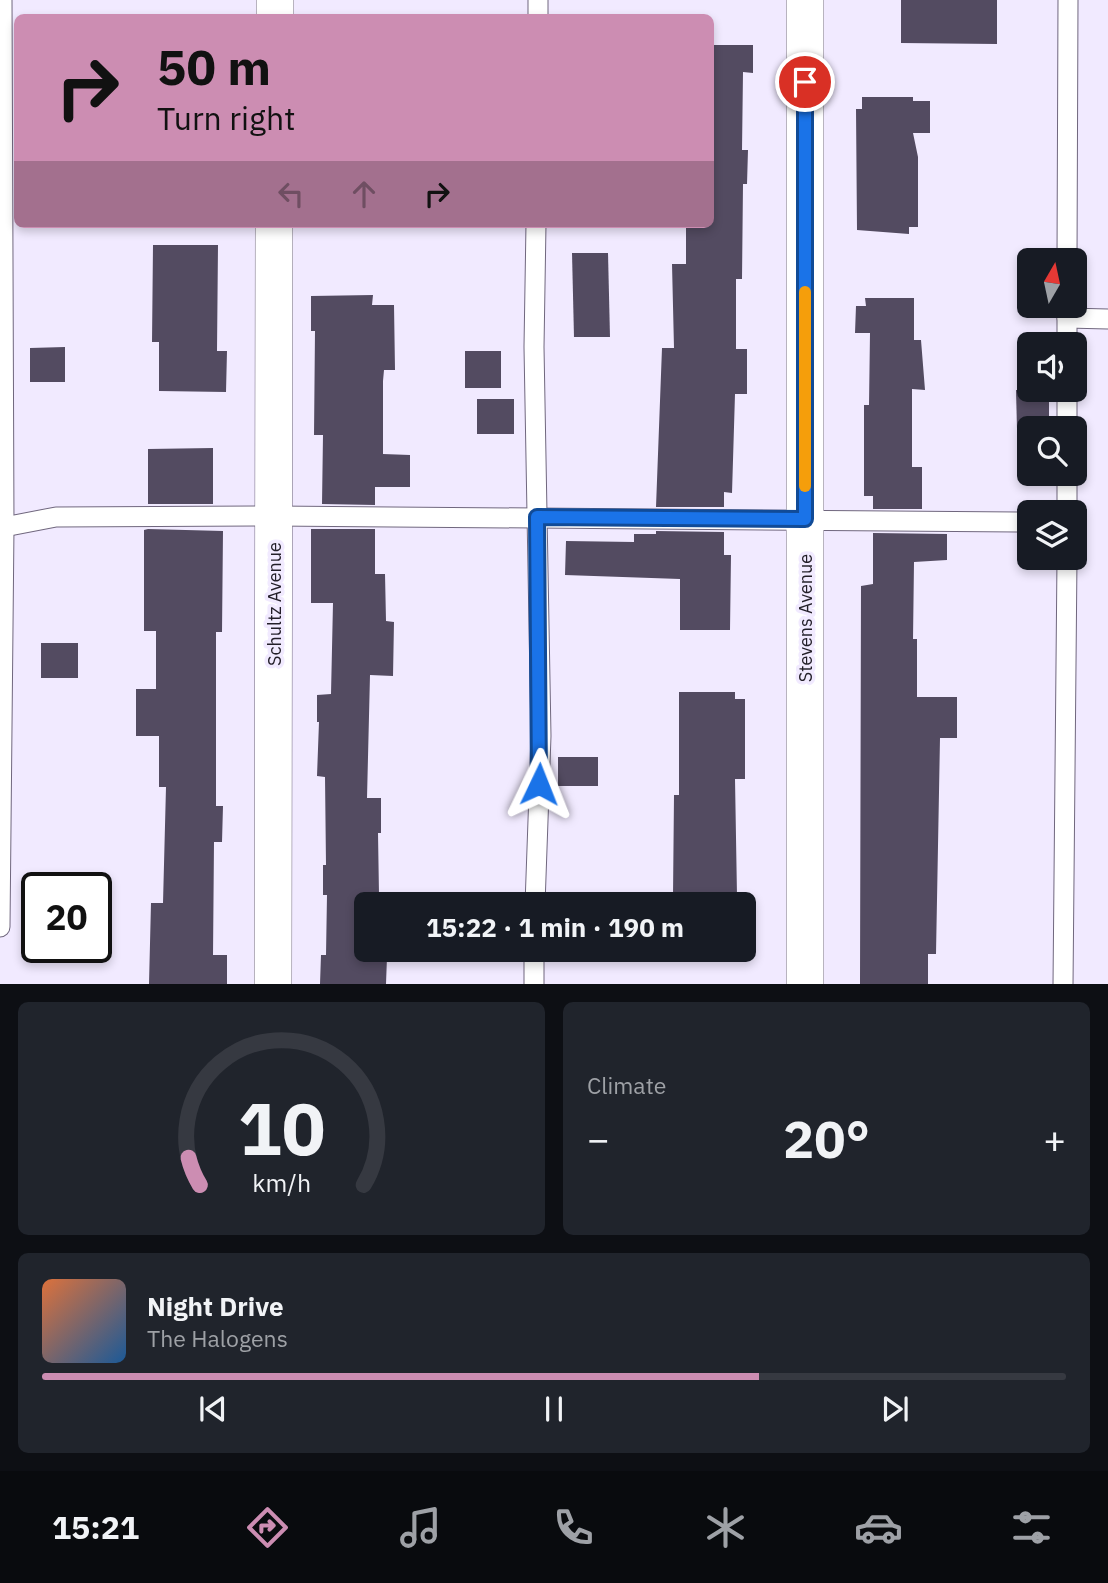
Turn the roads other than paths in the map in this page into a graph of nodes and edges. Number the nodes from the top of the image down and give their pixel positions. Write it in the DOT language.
graph roads {
  1 [pos="2,0"];
  2 [pos="805,0"];
  3 [pos="1068,0"];
  4 [pos="274,228"];
  5 [pos="536,228"];
  6 [pos="1067,248"];
  7 [pos="1087,315"];
  8 [pos="1108,319"];
  9 [pos="274,516"];
  10 [pos="537,517"];
  11 [pos="805,519"];
  12 [pos="1017,522"];
  13 [pos="4,527"];
  14 [pos="1067,570"];
  15 [pos="535,892"];
  16 [pos="0,927"];
  17 [pos="534,962"];
  18 [pos="273,984"];
  19 [pos="534,984"];
  20 [pos="805,984"];
  21 [pos="1063,984"];
  1 -- 13 [label="lane"];
  2 -- 11 [label="street, Stevens Avenue"];
  3 -- 6 [label="lane"];
  4 -- 9 [label="street, Schultz Avenue"];
  5 -- 10 [label="lane"];
  7 -- 8 [label="lane"];
  9 -- 10 [label="lane"];
  9 -- 13 [label="lane"];
  9 -- 18 [label="street, Schultz Avenue"];
  10 -- 11 [label="lane"];
  10 -- 15 [label="lane"];
  11 -- 12 [label="lane"];
  11 -- 20 [label="street, Stevens Avenue"];
  13 -- 16 [label="lane"];
  14 -- 21 [label="lane"];
  17 -- 19 [label="lane"];
}
